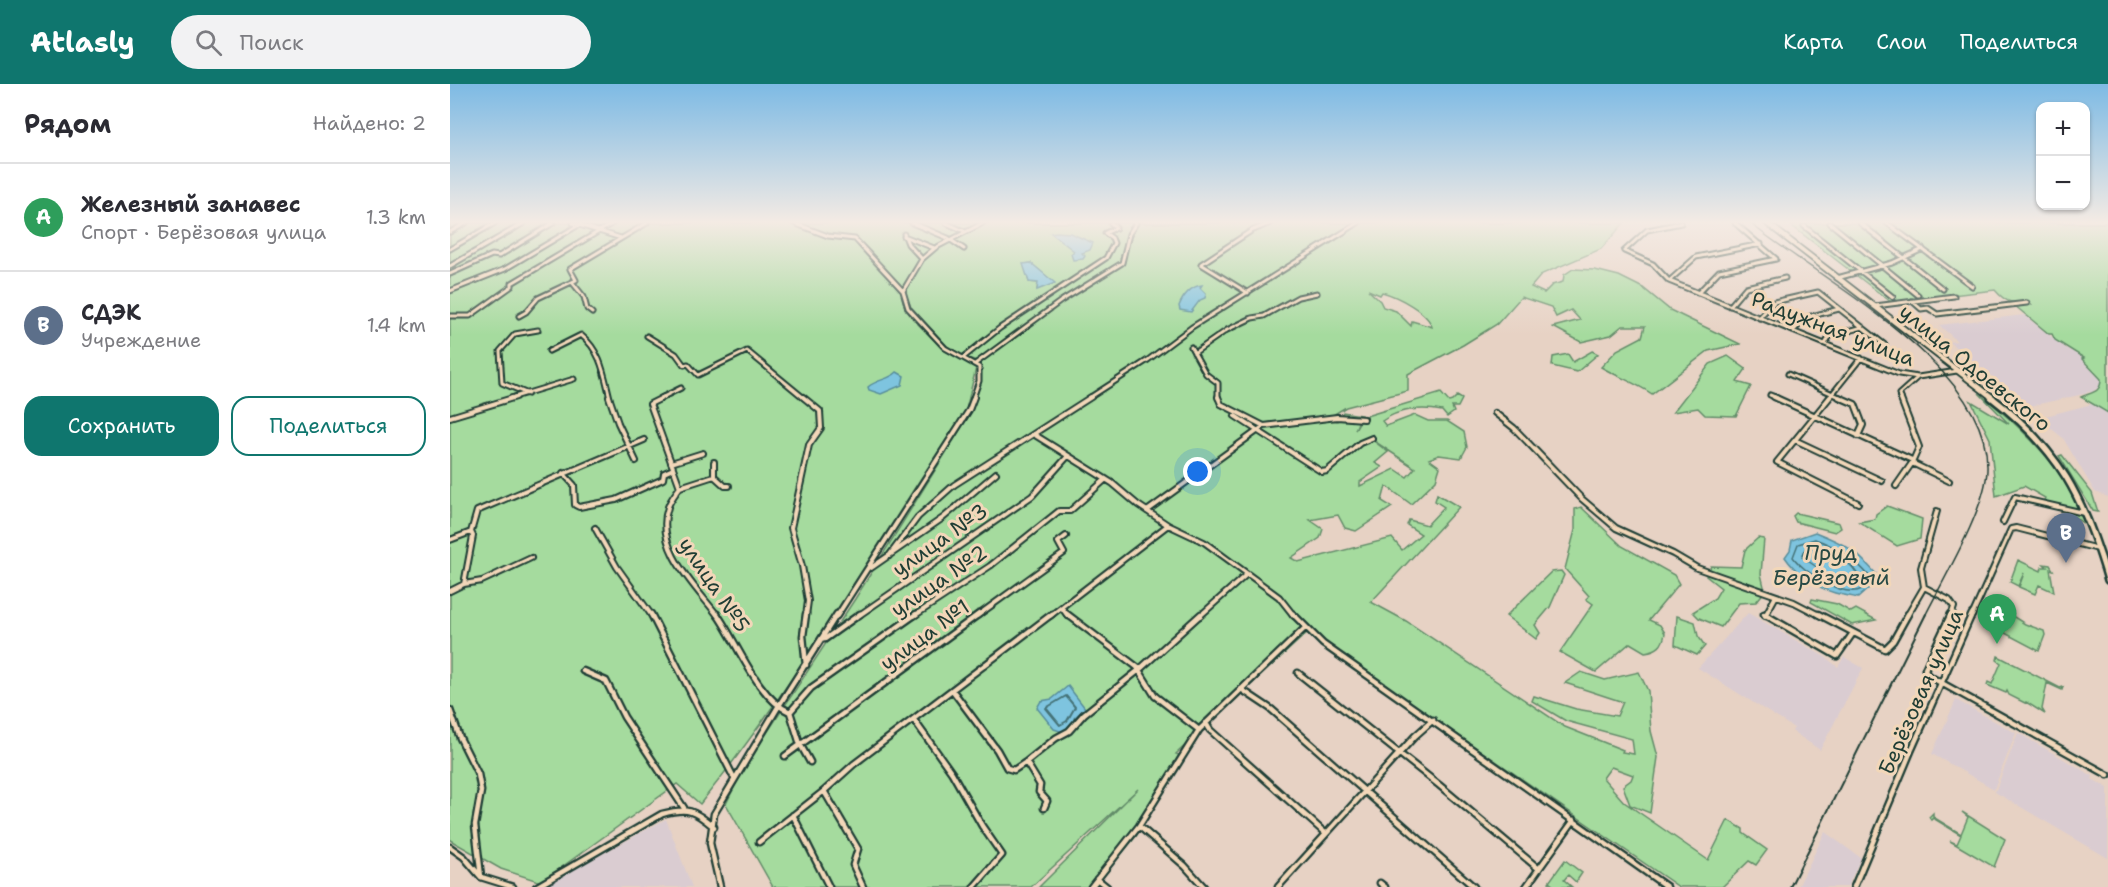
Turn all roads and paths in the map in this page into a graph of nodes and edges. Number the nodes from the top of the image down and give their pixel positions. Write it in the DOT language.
graph roads {
  1 [pos="480,260"];
  2 [pos="519,260"];
  3 [pos="551,260"];
  4 [pos="584,260"];
  5 [pos="875,260"];
  6 [pos="921,260"];
  7 [pos="1102,260"];
  8 [pos="1123,260"];
  9 [pos="1206,260"];
  10 [pos="1300,260"];
  11 [pos="1645,260"];
  12 [pos="1692,260"];
  13 [pos="1769,260"];
  14 [pos="1815,260"];
  15 [pos="1847,260"];
  16 [pos="1877,260"];
  17 [pos="1902,260"];
  18 [pos="1908,260"];
  19 [pos="1938,260"];
  20 [pos="1885,267"];
  21 [pos="1861,272"];
  22 [pos="450,274"];
  23 [pos="1785,278"];
  24 [pos="1837,278"];
  25 [pos="1669,281"];
  26 [pos="572,282"];
  27 [pos="1972,286"];
  28 [pos="1943,289"];
  29 [pos="450,291"];
  30 [pos="903,291"];
  31 [pos="1317,293"];
  32 [pos="1698,293"];
  33 [pos="1248,294"];
  34 [pos="1918,295"];
  35 [pos="1954,296"];
  36 [pos="1893,297"];
  37 [pos="1912,302"];
  38 [pos="2027,303"];
  39 [pos="1730,306"];
  40 [pos="1874,307"];
  41 [pos="1840,309"];
  42 [pos="592,313"];
  43 [pos="450,316"];
  44 [pos="519,316"];
  45 [pos="1759,318"];
  46 [pos="1863,327"];
  47 [pos="538,330"];
  48 [pos="1793,331"];
  49 [pos="647,336"];
  50 [pos="1825,344"];
  51 [pos="1885,345"];
  52 [pos="1191,347"];
  53 [pos="549,351"];
  54 [pos="1194,353"];
  55 [pos="964,357"];
  56 [pos="1861,358"];
  57 [pos="975,364"];
  58 [pos="1957,370"];
  59 [pos="1788,374"];
  60 [pos="1918,377"];
  61 [pos="574,379"];
  62 [pos="681,388"];
  63 [pos="1833,393"];
  64 [pos="528,394"];
  65 [pos="1770,395"];
  66 [pos="1495,413"];
  67 [pos="1235,416"];
  68 [pos="1815,416"];
  69 [pos="450,417"];
  70 [pos="1364,419"];
  71 [pos="1264,426"];
  72 [pos="1257,432"];
  73 [pos="1035,435"];
  74 [pos="1858,436"];
  75 [pos="1372,438"];
  76 [pos="644,440"];
  77 [pos="1795,440"];
  78 [pos="629,446"];
  79 [pos="704,453"];
  80 [pos="1068,456"];
  81 [pos="636,461"];
  82 [pos="714,462"];
  83 [pos="1912,462"];
  84 [pos="670,463"];
  85 [pos="673,470"];
  86 [pos="563,473"];
  87 [pos="996,473"];
  88 [pos="714,476"];
  89 [pos="1106,479"];
  90 [pos="1882,481"];
  91 [pos="1949,481"];
  92 [pos="729,486"];
  93 [pos="1896,486"];
  94 [pos="680,487"];
  95 [pos="1858,503"];
  96 [pos="1147,511"];
  97 [pos="1937,511"];
  98 [pos="2088,514"];
  99 [pos="2003,522"];
  100 [pos="1168,525"];
  101 [pos="595,528"];
  102 [pos="471,532"];
  103 [pos="1066,536"];
  104 [pos="450,540"];
  105 [pos="2099,549"];
  106 [pos="889,555"];
  107 [pos="531,558"];
  108 [pos="867,570"];
  109 [pos="1247,574"];
  110 [pos="2108,578"];
  111 [pos="464,584"];
  112 [pos="1924,587"];
  113 [pos="450,591"];
  114 [pos="1776,596"];
  115 [pos="1062,608"];
  116 [pos="1306,627"];
  117 [pos="1853,633"];
  118 [pos="822,640"];
  119 [pos="806,665"];
  120 [pos="583,670"];
  121 [pos="1138,670"];
  122 [pos="1298,673"];
  123 [pos="1942,683"];
  124 [pos="1240,689"];
  125 [pos="953,691"];
  126 [pos="778,707"];
  127 [pos="450,710"];
  128 [pos="790,712"];
  129 [pos="914,720"];
  130 [pos="1433,720"];
  131 [pos="1206,723"];
  132 [pos="1199,730"];
  133 [pos="800,744"];
  134 [pos="1399,754"];
  135 [pos="785,756"];
  136 [pos="810,762"];
  137 [pos="1026,762"];
  138 [pos="2108,775"];
  139 [pos="734,778"];
  140 [pos="824,791"];
  141 [pos="1363,792"];
  142 [pos="684,807"];
  143 [pos="1044,808"];
  144 [pos="793,815"];
  145 [pos="1574,820"];
  146 [pos="1139,826"];
  147 [pos="714,827"];
  148 [pos="1325,833"];
  149 [pos="759,842"];
  150 [pos="450,847"];
  151 [pos="1539,869"];
  152 [pos="481,878"];
  153 [pos="1097,879"];
  154 [pos="513,887"];
  155 [pos="536,887"];
  156 [pos="720,887"];
  157 [pos="829,887"];
  158 [pos="863,887"];
  159 [pos="974,887"];
  160 [pos="1091,887"];
  161 [pos="1107,887"];
  162 [pos="1204,887"];
  163 [pos="1278,887"];
  164 [pos="1474,887"];
  165 [pos="1526,887"];
  166 [pos="1667,887"];
  167 [pos="1854,887"];
  1 -- 22 [label="street"];
  2 -- 29 [label="street"];
  3 -- 43 [label="street"];
  4 -- 26 [label="street"];
  5 -- 30 [label="street"];
  6 -- 30 [label="street"];
  7 -- 55 [label="street"];
  8 -- 57 [label="street"];
  9 -- 33 [label="street"];
  10 -- 33 [label="street"];
  11 -- 25 [label="street, Радужная улица"];
  12 -- 25 [label="street"];
  13 -- 32 [label="street"];
  14 -- 24 [label="street, улица Одоевского"];
  15 -- 21 [label="street"];
  16 -- 20 [label="street"];
  17 -- 20 [label="street"];
  18 -- 28 [label="street"];
  19 -- 27 [label="street"];
  20 -- 21 [label="street"];
  20 -- 34 [label="street"];
  21 -- 24 [label="street"];
  21 -- 36 [label="street"];
  23 -- 39 [label="street"];
  24 -- 40 [label="street, улица Одоевского"];
  25 -- 32 [label="street, Радужная улица"];
  26 -- 42 [label="street"];
  26 -- 44 [label="street"];
  30 -- 55 [label="street"];
  31 -- 54 [label="street"];
  32 -- 39 [label="street, Радужная улица"];
  33 -- 73 [label="street"];
  35 -- 37 [label="street"];
  37 -- 38 [label="street"];
  37 -- 40 [label="street"];
  39 -- 45 [label="street, Радужная улица"];
  40 -- 58 [label="street, улица Одоевского"];
  41 -- 45 [label="street"];
  41 -- 46 [label="street"];
  41 -- 48 [label="street"];
  45 -- 48 [label="street, Радужная улица"];
  46 -- 50 [label="street"];
  46 -- 51 [label="street"];
  47 -- 64 [label="street"];
  48 -- 50 [label="street, Радужная улица"];
  49 -- 119 [label="street"];
  50 -- 56 [label="street, Радужная улица"];
  52 -- 54 [label="street"];
  53 -- 78 [label="street"];
  54 -- 71 [label="street"];
  55 -- 57 [label="street"];
  56 -- 60 [label="street, Радужная улица"];
  56 -- 63 [label="street"];
  57 -- 108 [label="street"];
  58 -- 60 [label="street"];
  58 -- 98 [label="street, улица Одоевского"];
  59 -- 63 [label="street"];
  60 -- 83 [label="street, Радужная улица"];
  61 -- 64 [label="street"];
  62 -- 84 [label="street"];
  63 -- 68 [label="street"];
  63 -- 74 [label="street"];
  64 -- 69 [label="street"];
  65 -- 68 [label="street"];
  66 -- 114 [label="street"];
  67 -- 72 [label="street"];
  68 -- 74 [label="street"];
  68 -- 77 [label="street"];
  70 -- 71 [label="street"];
  71 -- 72 [label="street"];
  72 -- 75 [label="street"];
  72 -- 96 [label="street"];
  73 -- 80 [label="street"];
  73 -- 106 [label="street"];
  74 -- 83 [label="street"];
  76 -- 78 [label="street"];
  77 -- 90 [label="street"];
  77 -- 95 [label="street"];
  78 -- 81 [label="street"];
  78 -- 86 [label="street"];
  79 -- 84 [label="street"];
  80 -- 89 [label="street"];
  80 -- 118 [label="street, улица №3"];
  82 -- 88 [label="street"];
  83 -- 91 [label="street"];
  83 -- 93 [label="street"];
  84 -- 85 [label="street"];
  85 -- 86 [label="street"];
  85 -- 94 [label="street"];
  86 -- 102 [label="street"];
  87 -- 106 [label="street"];
  88 -- 92 [label="street"];
  88 -- 94 [label="street"];
  89 -- 96 [label="street"];
  89 -- 128 [label="street, улица №2"];
  94 -- 126 [label="street, улица №5"];
  96 -- 100 [label="street"];
  97 -- 112 [label="street"];
  98 -- 99 [label="street"];
  98 -- 105 [label="street, улица Одоевского"];
  100 -- 109 [label="street"];
  100 -- 115 [label="street"];
  101 -- 139 [label="street"];
  102 -- 104 [label="street"];
  102 -- 111 [label="street"];
  103 -- 133 [label="street, улица №1"];
  105 -- 110 [label="street, улица Одоевского"];
  105 -- 123 [label="street, Берёзовая улица"];
  106 -- 108 [label="street"];
  107 -- 111 [label="street"];
  108 -- 118 [label="street"];
  109 -- 116 [label="street"];
  109 -- 121 [label="street"];
  111 -- 113 [label="street"];
  112 -- 117 [label="street"];
  112 -- 123 [label="street"];
  114 -- 117 [label="street"];
  114 -- 117 [label="street"];
  115 -- 121 [label="street"];
  115 -- 125 [label="street"];
  116 -- 124 [label="street"];
  116 -- 130 [label="street"];
  118 -- 119 [label="street"];
  119 -- 126 [label="street"];
  120 -- 142 [label="street"];
  121 -- 132 [label="street"];
  121 -- 137 [label="street"];
  122 -- 134 [label="street"];
  123 -- 138 [label="street"];
  123 -- 167 [label="street, Берёзовая улица"];
  124 -- 131 [label="street"];
  124 -- 141 [label="street"];
  125 -- 129 [label="street"];
  125 -- 137 [label="street"];
  126 -- 128 [label="street"];
  126 -- 139 [label="street"];
  127 -- 152 [label="street"];
  128 -- 133 [label="street"];
  129 -- 140 [label="street"];
  129 -- 159 [label="street"];
  130 -- 134 [label="street"];
  130 -- 145 [label="street"];
  131 -- 132 [label="street"];
  131 -- 148 [label="street"];
  132 -- 146 [label="street"];
  133 -- 135 [label="street, улица №1"];
  133 -- 136 [label="street"];
  134 -- 141 [label="street"];
  134 -- 151 [label="street"];
  137 -- 143 [label="street"];
  139 -- 147 [label="street"];
  140 -- 144 [label="street"];
  140 -- 158 [label="street"];
  141 -- 148 [label="street"];
  141 -- 164 [label="street"];
  142 -- 147 [label="street"];
  142 -- 155 [label="street"];
  144 -- 149 [label="street"];
  144 -- 157 [label="street"];
  145 -- 151 [label="street"];
  145 -- 166 [label="street"];
  146 -- 153 [label="street"];
  146 -- 162 [label="street"];
  147 -- 156 [label="street"];
  148 -- 163 [label="street"];
  150 -- 152 [label="street"];
  151 -- 165 [label="street"];
  152 -- 154 [label="street"];
  153 -- 160 [label="street"];
  153 -- 161 [label="street"];
}
